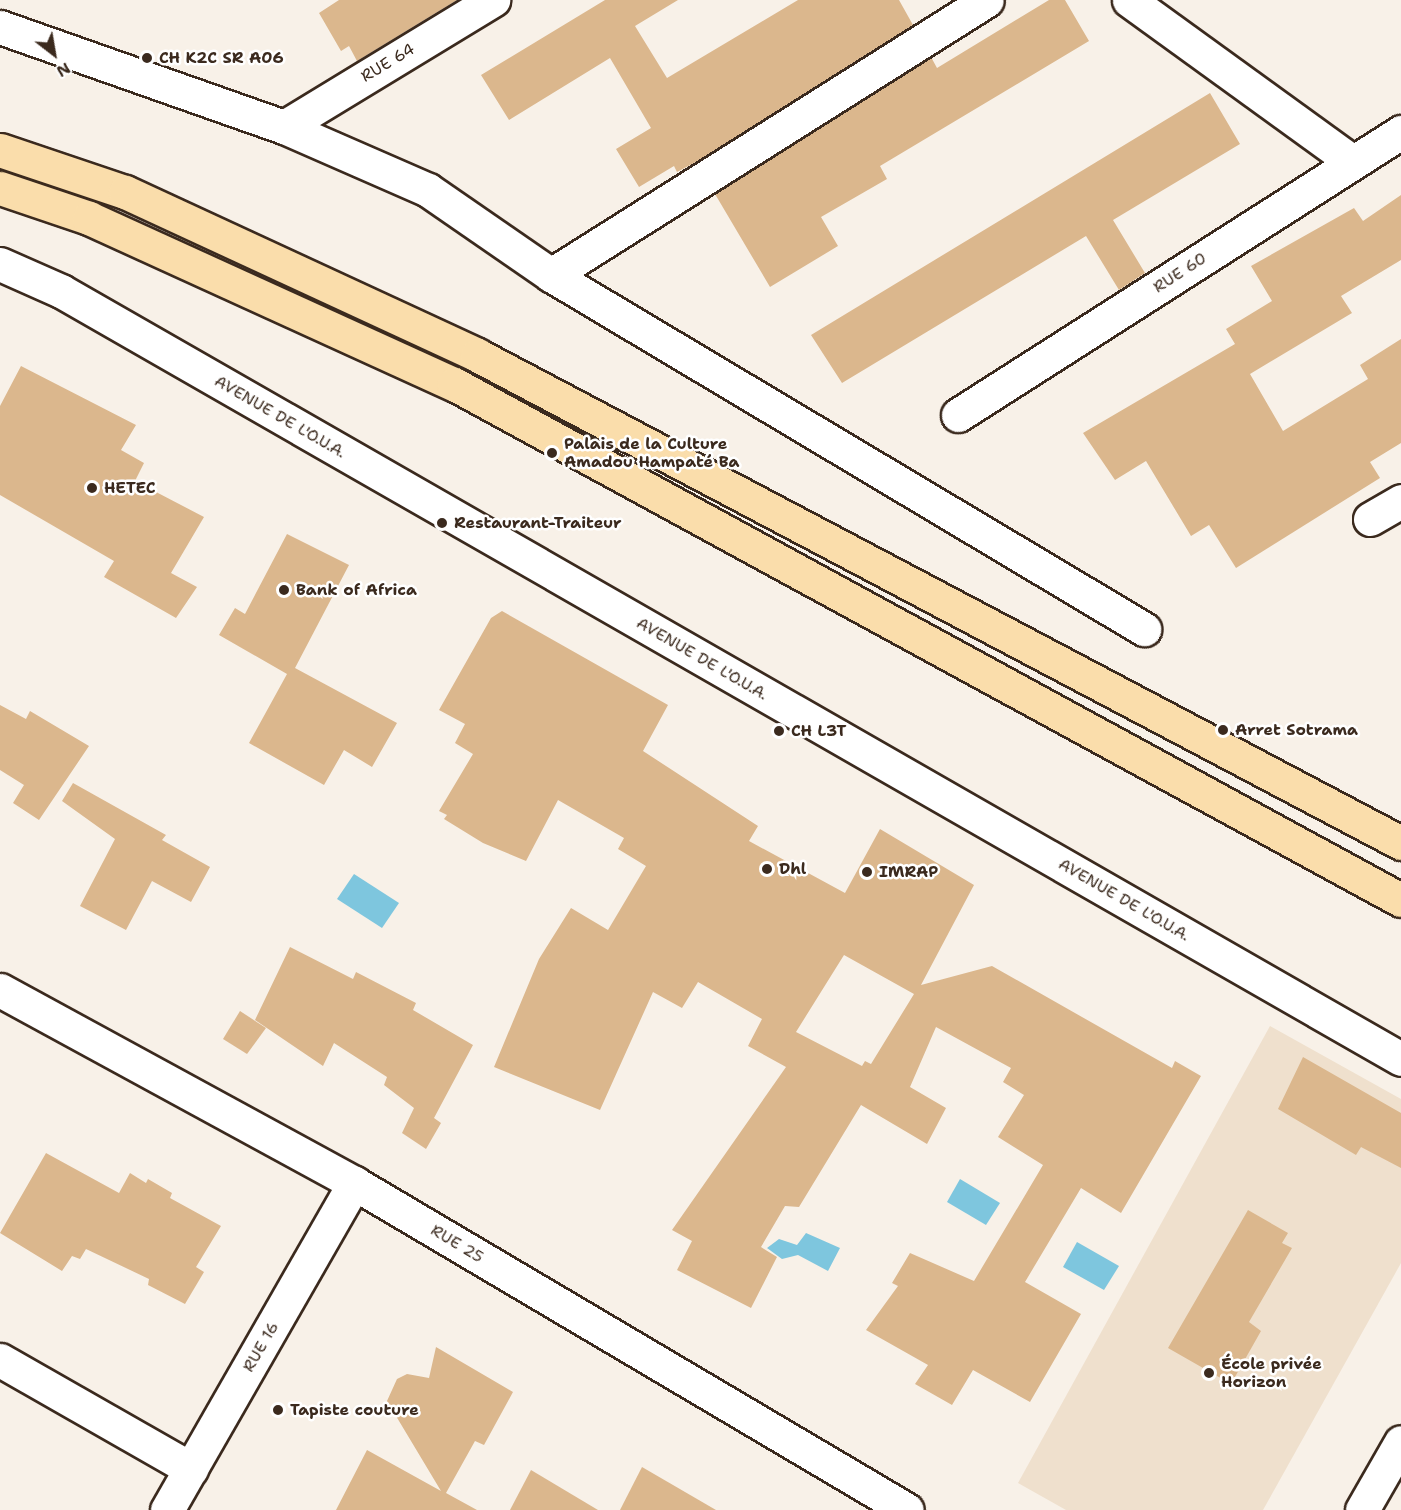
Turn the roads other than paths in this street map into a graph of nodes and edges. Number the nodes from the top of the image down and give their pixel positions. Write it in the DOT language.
graph roads {
  1 [pos="493,0"];
  2 [pos="987,0"];
  3 [pos="1129,0"];
  4 [pos="0,27"];
  5 [pos="284,127"];
  6 [pos="1401,132"];
  7 [pos="0,150"];
  8 [pos="1353,162"];
  9 [pos="0,188"];
  10 [pos="0,264"];
  11 [pos="551,275"];
  12 [pos="958,414"];
  13 [pos="1401,501"];
  14 [pos="1371,519"];
  15 [pos="1144,629"];
  16 [pos="1401,843"];
  17 [pos="1401,900"];
  18 [pos="0,990"];
  19 [pos="1401,1059"];
  20 [pos="354,1184"];
  21 [pos="0,1360"];
  22 [pos="1401,1442"];
  23 [pos="191,1469"];
  24 [pos="167,1510"];
  25 [pos="907,1510"];
  26 [pos="1362,1510"];
  1 -- 5 [label="street, RUE 64"];
  2 -- 11 [label="street"];
  3 -- 8 [label="street"];
  4 -- 5 [label="street"];
  5 -- 11 [label="street"];
  6 -- 8 [label="street, RUE 60"];
  7 -- 16 [label="main road"];
  8 -- 12 [label="street, RUE 60"];
  9 -- 17 [label="main road"];
  10 -- 19 [label="street, AVENUE DE L'O.U.A."];
  11 -- 15 [label="street"];
  13 -- 14 [label="street"];
  18 -- 20 [label="street, RUE 25"];
  20 -- 23 [label="street, RUE 16"];
  20 -- 25 [label="street, RUE 25"];
  21 -- 23 [label="street"];
  22 -- 26 [label="street"];
  23 -- 24 [label="street, RUE 16"];
}
